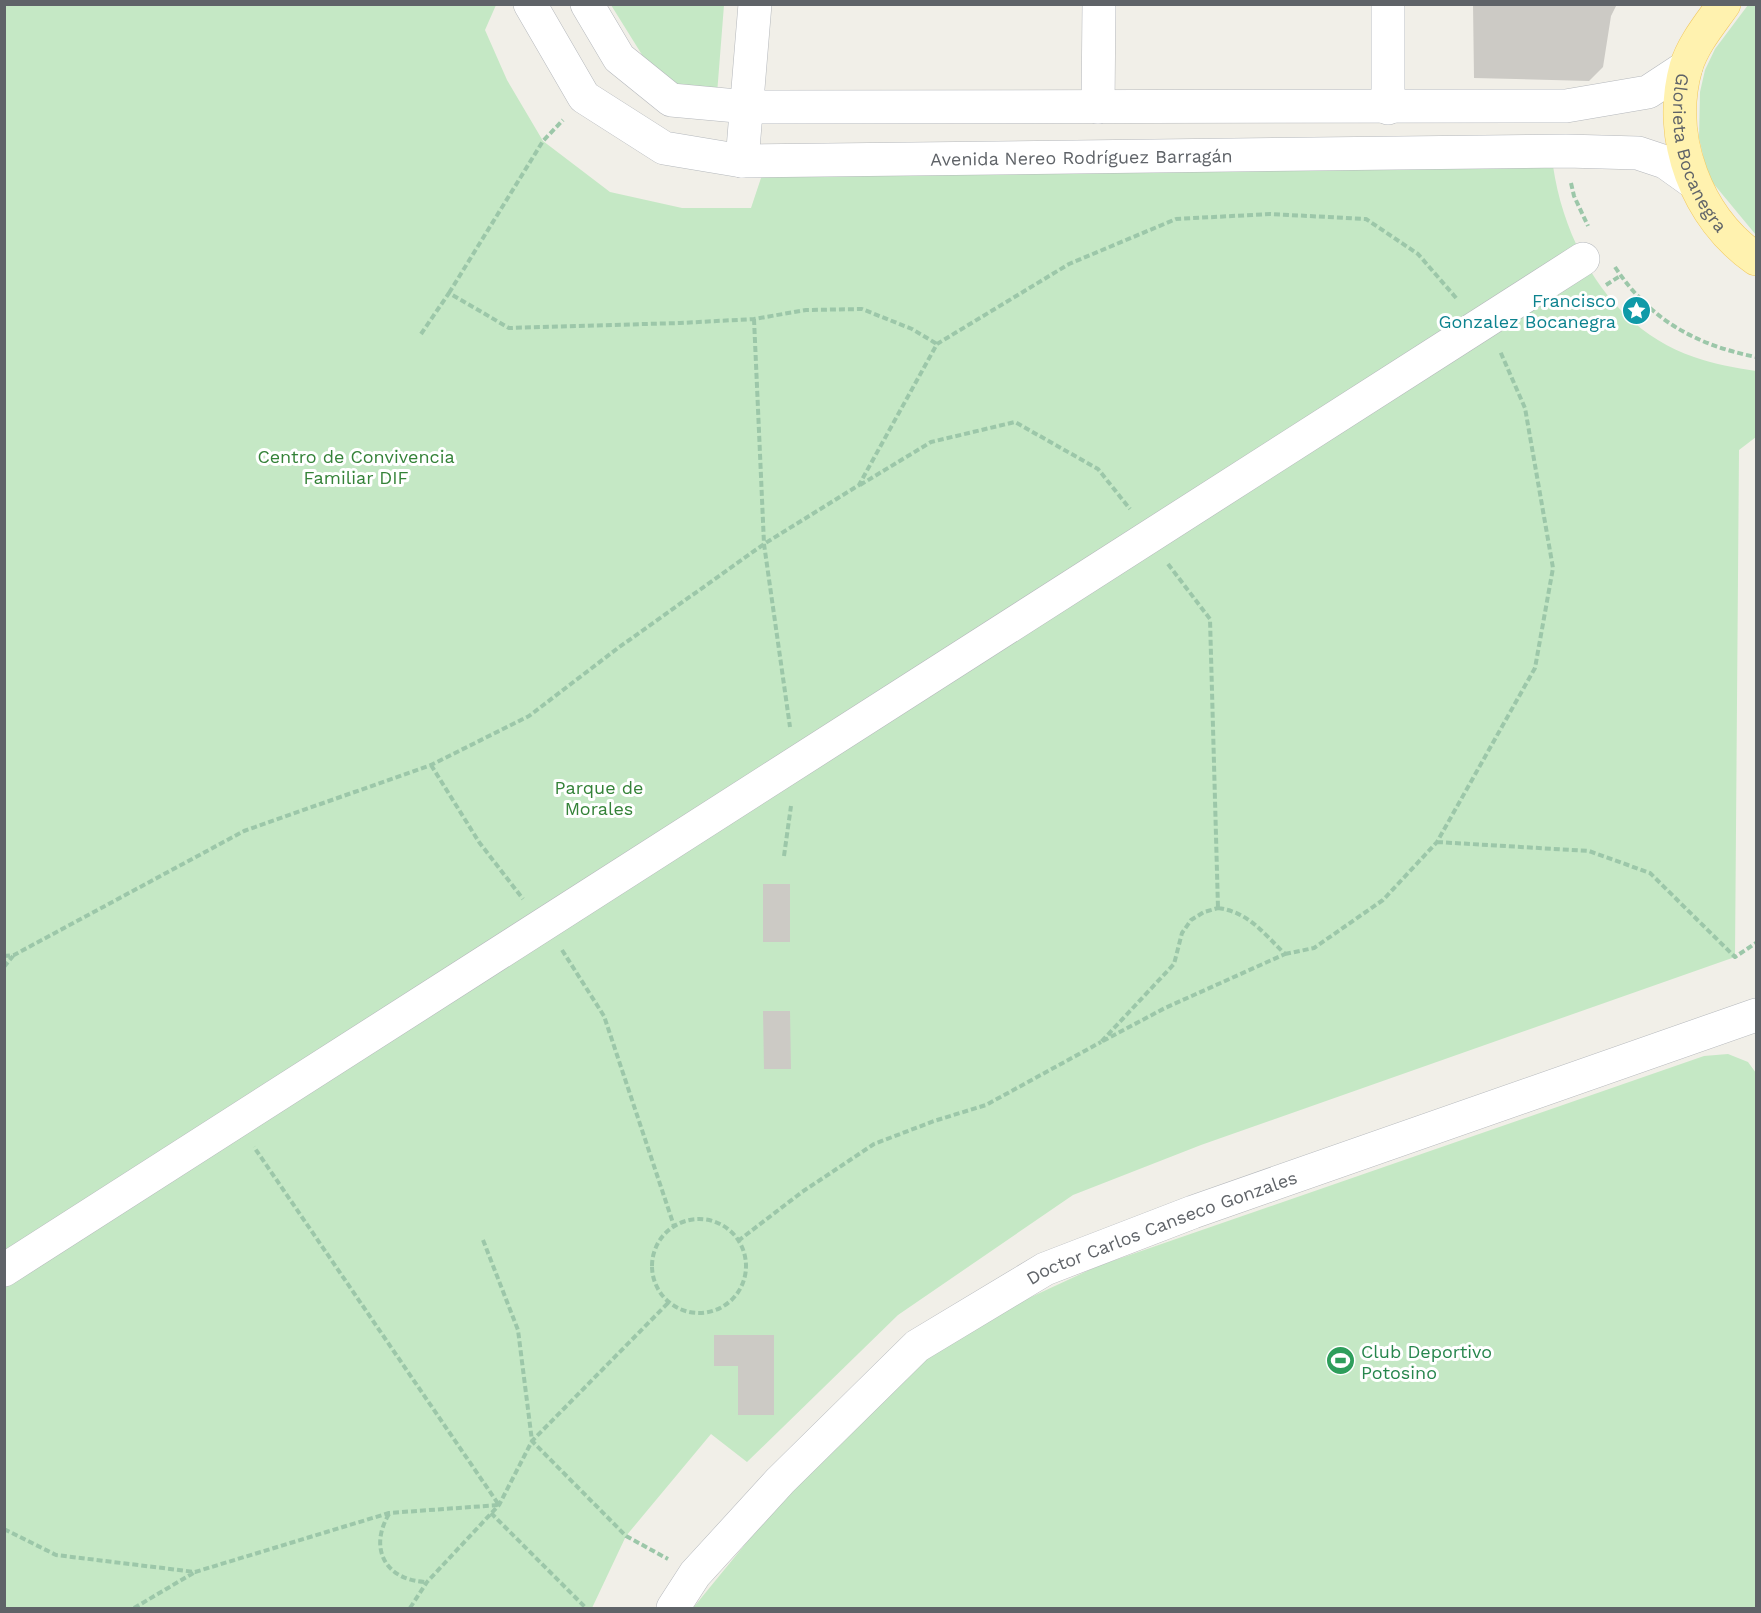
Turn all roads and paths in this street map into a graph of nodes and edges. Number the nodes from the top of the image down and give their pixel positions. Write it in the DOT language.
graph roads {
  1 [pos="530,4"];
  2 [pos="587,4"];
  3 [pos="755,4"];
  4 [pos="1099,4"];
  5 [pos="1388,4"];
  6 [pos="1719,7"];
  7 [pos="1686,66"];
  8 [pos="584,97"];
  9 [pos="748,107"];
  10 [pos="1098,107"];
  11 [pos="1388,108"];
  12 [pos="1566,151"];
  13 [pos="742,160"];
  14 [pos="1693,182"];
  15 [pos="1594,250"];
  16 [pos="1756,260"];
  17 [pos="448,293"];
  18 [pos="754,318"];
  19 [pos="1480,325"];
  20 [pos="421,334"];
  21 [pos="937,344"];
  22 [pos="1756,357"];
  23 [pos="764,544"];
  24 [pos="431,765"];
  25 [pos="791,766"];
  26 [pos="1437,842"];
  27 [pos="784,856"];
  28 [pos="546,924"];
  29 [pos="1756,943"];
  30 [pos="1285,954"];
  31 [pos="14,955"];
  32 [pos="4,956"];
  33 [pos="4,967"];
  34 [pos="1756,1015"];
  35 [pos="1101,1042"];
  36 [pos="237,1122"];
  37 [pos="674,1226"];
  38 [pos="483,1240"];
  39 [pos="738,1241"];
  40 [pos="4,1270"];
  41 [pos="669,1302"];
  42 [pos="532,1441"];
  43 [pos="499,1505"];
  44 [pos="389,1513"];
  45 [pos="491,1513"];
  46 [pos="4,1529"];
  47 [pos="195,1572"];
  48 [pos="695,1574"];
  49 [pos="427,1582"];
  50 [pos="134,1608"];
  51 [pos="410,1608"];
  52 [pos="586,1608"];
  53 [pos="673,1608"];
  1 -- 8 [label="street, Avenida Nereo Rodríguez Barragán"];
  2 -- 9 [label="street"];
  3 -- 9 [label="street"];
  4 -- 10 [label="street"];
  5 -- 11 [label="street"];
  6 -- 7 [label="main road, Glorieta Bocanegra"];
  7 -- 11 [label="street"];
  7 -- 14 [label="main road, Glorieta Bocanegra"];
  8 -- 13 [label="street, Avenida Nereo Rodríguez Barragán"];
  8 -- 17 [label="path"];
  9 -- 10 [label="street"];
  9 -- 13 [label="street"];
  10 -- 11 [label="street"];
  12 -- 13 [label="street, Avenida Nereo Rodríguez Barragán"];
  12 -- 14 [label="street, Avenida Nereo Rodríguez Barragán"];
  12 -- 15 [label="path"];
  14 -- 16 [label="main road, Glorieta Bocanegra"];
  15 -- 19 [label="street"];
  15 -- 22 [label="path"];
  17 -- 18 [label="path"];
  17 -- 20 [label="path"];
  18 -- 21 [label="path"];
  18 -- 23 [label="path"];
  19 -- 21 [label="path"];
  19 -- 25 [label="street"];
  19 -- 26 [label="path"];
  21 -- 23 [label="path"];
  23 -- 24 [label="path"];
  23 -- 25 [label="path"];
  24 -- 28 [label="path"];
  24 -- 31 [label="path"];
  25 -- 27 [label="path"];
  25 -- 28 [label="street"];
  26 -- 29 [label="path"];
  26 -- 30 [label="path"];
  28 -- 36 [label="street"];
  28 -- 37 [label="path"];
  30 -- 35 [label="path"];
  30 -- 35 [label="path"];
  31 -- 32 [label="path"];
  31 -- 33 [label="path"];
  34 -- 48 [label="street, Doctor Carlos Canseco Gonzales"];
  35 -- 39 [label="path"];
  36 -- 40 [label="street"];
  36 -- 43 [label="path"];
  37 -- 39 [label="path"];
  37 -- 41 [label="path"];
  38 -- 42 [label="path"];
  39 -- 41 [label="path"];
  41 -- 42 [label="path"];
  42 -- 43 [label="path"];
  42 -- 48 [label="path"];
  43 -- 44 [label="path"];
  43 -- 45 [label="path"];
  44 -- 47 [label="path"];
  44 -- 49 [label="path"];
  45 -- 49 [label="path"];
  45 -- 52 [label="path"];
  46 -- 47 [label="path"];
  47 -- 50 [label="path"];
  48 -- 53 [label="street, Doctor Carlos Canseco Gonzales"];
  49 -- 51 [label="path"];
}
